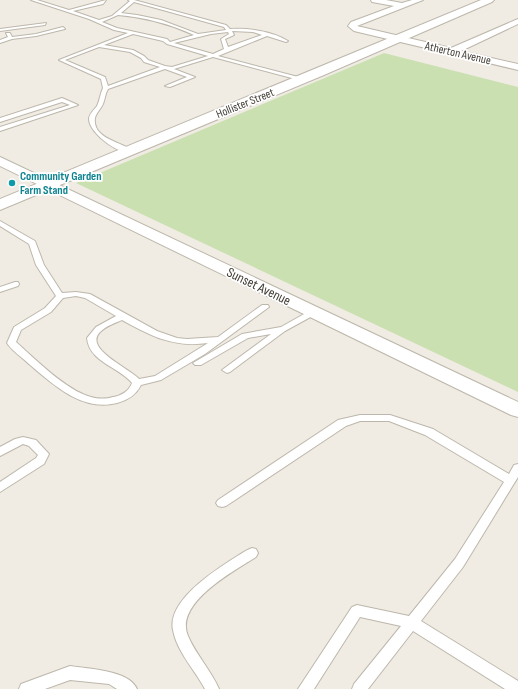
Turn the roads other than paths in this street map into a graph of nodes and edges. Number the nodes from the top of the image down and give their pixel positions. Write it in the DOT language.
graph roads {
  1 [pos="33,0"];
  2 [pos="104,0"];
  3 [pos="132,0"];
  4 [pos="375,0"];
  5 [pos="419,0"];
  6 [pos="489,0"];
  7 [pos="403,6"];
  8 [pos="69,11"];
  9 [pos="118,14"];
  10 [pos="518,20"];
  11 [pos="97,22"];
  12 [pos="45,24"];
  13 [pos="63,28"];
  14 [pos="0,30"];
  15 [pos="228,31"];
  16 [pos="132,33"];
  17 [pos="268,34"];
  18 [pos="198,36"];
  19 [pos="11,38"];
  20 [pos="397,39"];
  21 [pos="286,41"];
  22 [pos="0,42"];
  23 [pos="169,43"];
  24 [pos="99,46"];
  25 [pos="227,50"];
  26 [pos="451,52"];
  27 [pos="213,56"];
  28 [pos="166,67"];
  29 [pos="518,67"];
  30 [pos="303,79"];
  31 [pos="168,86"];
  32 [pos="106,88"];
  33 [pos="0,120"];
  34 [pos="0,129"];
  35 [pos="130,150"];
  36 [pos="0,161"];
  37 [pos="48,185"];
  38 [pos="0,205"];
  39 [pos="0,223"];
  40 [pos="15,284"];
  41 [pos="0,290"];
  42 [pos="60,296"];
  43 [pos="265,307"];
  44 [pos="313,312"];
  45 [pos="123,316"];
  46 [pos="284,329"];
  47 [pos="220,339"];
  48 [pos="198,364"];
  49 [pos="227,370"];
  50 [pos="137,383"];
  51 [pos="518,410"];
  52 [pos="0,452"];
  53 [pos="518,468"];
  54 [pos="510,480"];
  55 [pos="0,488"];
  56 [pos="222,503"];
  57 [pos="252,553"];
  58 [pos="412,623"];
  59 [pos="26,689"];
  60 [pos="130,689"];
  61 [pos="212,689"];
  62 [pos="305,689"];
  63 [pos="359,689"];
  64 [pos="518,689"];
  1 -- 8 [label="lane"];
  2 -- 8 [label="lane"];
  3 -- 9 [label="lane"];
  3 -- 15 [label="lane"];
  4 -- 7 [label="street"];
  5 -- 7 [label="street"];
  6 -- 20 [label="street, Hollister Street"];
  7 -- 20 [label="street, Atherton Avenue"];
  8 -- 11 [label="lane"];
  9 -- 11 [label="lane"];
  9 -- 18 [label="lane"];
  10 -- 26 [label="street"];
  11 -- 16 [label="lane"];
  12 -- 14 [label="lane"];
  13 -- 19 [label="lane"];
  14 -- 19 [label="lane"];
  15 -- 17 [label="lane"];
  15 -- 18 [label="lane"];
  15 -- 25 [label="lane"];
  16 -- 23 [label="lane"];
  16 -- 24 [label="lane"];
  17 -- 21 [label="lane"];
  17 -- 25 [label="lane"];
  18 -- 23 [label="lane"];
  19 -- 22 [label="lane"];
  20 -- 26 [label="street, Atherton Avenue"];
  20 -- 30 [label="street, Hollister Street"];
  23 -- 27 [label="lane"];
  24 -- 28 [label="lane"];
  24 -- 32 [label="lane"];
  25 -- 27 [label="lane"];
  26 -- 29 [label="street, Atherton Avenue"];
  27 -- 28 [label="lane"];
  27 -- 30 [label="lane"];
  28 -- 31 [label="lane"];
  28 -- 32 [label="lane"];
  30 -- 35 [label="street, Hollister Street"];
  32 -- 35 [label="lane"];
  33 -- 34 [label="lane"];
  35 -- 37 [label="street, Hollister Street"];
  36 -- 37 [label="street, Sunset Avenue"];
  37 -- 38 [label="street, Hollister Street"];
  37 -- 44 [label="street, Sunset Avenue"];
  39 -- 42 [label="lane"];
  40 -- 41 [label="lane"];
  42 -- 45 [label="lane"];
  42 -- 50 [label="lane"];
  43 -- 47 [label="lane"];
  44 -- 46 [label="lane"];
  44 -- 51 [label="street, Sunset Avenue"];
  45 -- 47 [label="lane"];
  45 -- 50 [label="lane"];
  46 -- 48 [label="lane"];
  46 -- 49 [label="lane"];
  47 -- 50 [label="lane"];
  52 -- 55 [label="lane"];
  53 -- 54 [label="lane"];
  54 -- 56 [label="lane"];
  54 -- 58 [label="lane"];
  57 -- 61 [label="lane"];
  58 -- 62 [label="lane"];
  58 -- 63 [label="lane"];
  58 -- 64 [label="lane"];
  59 -- 60 [label="lane"];
}
